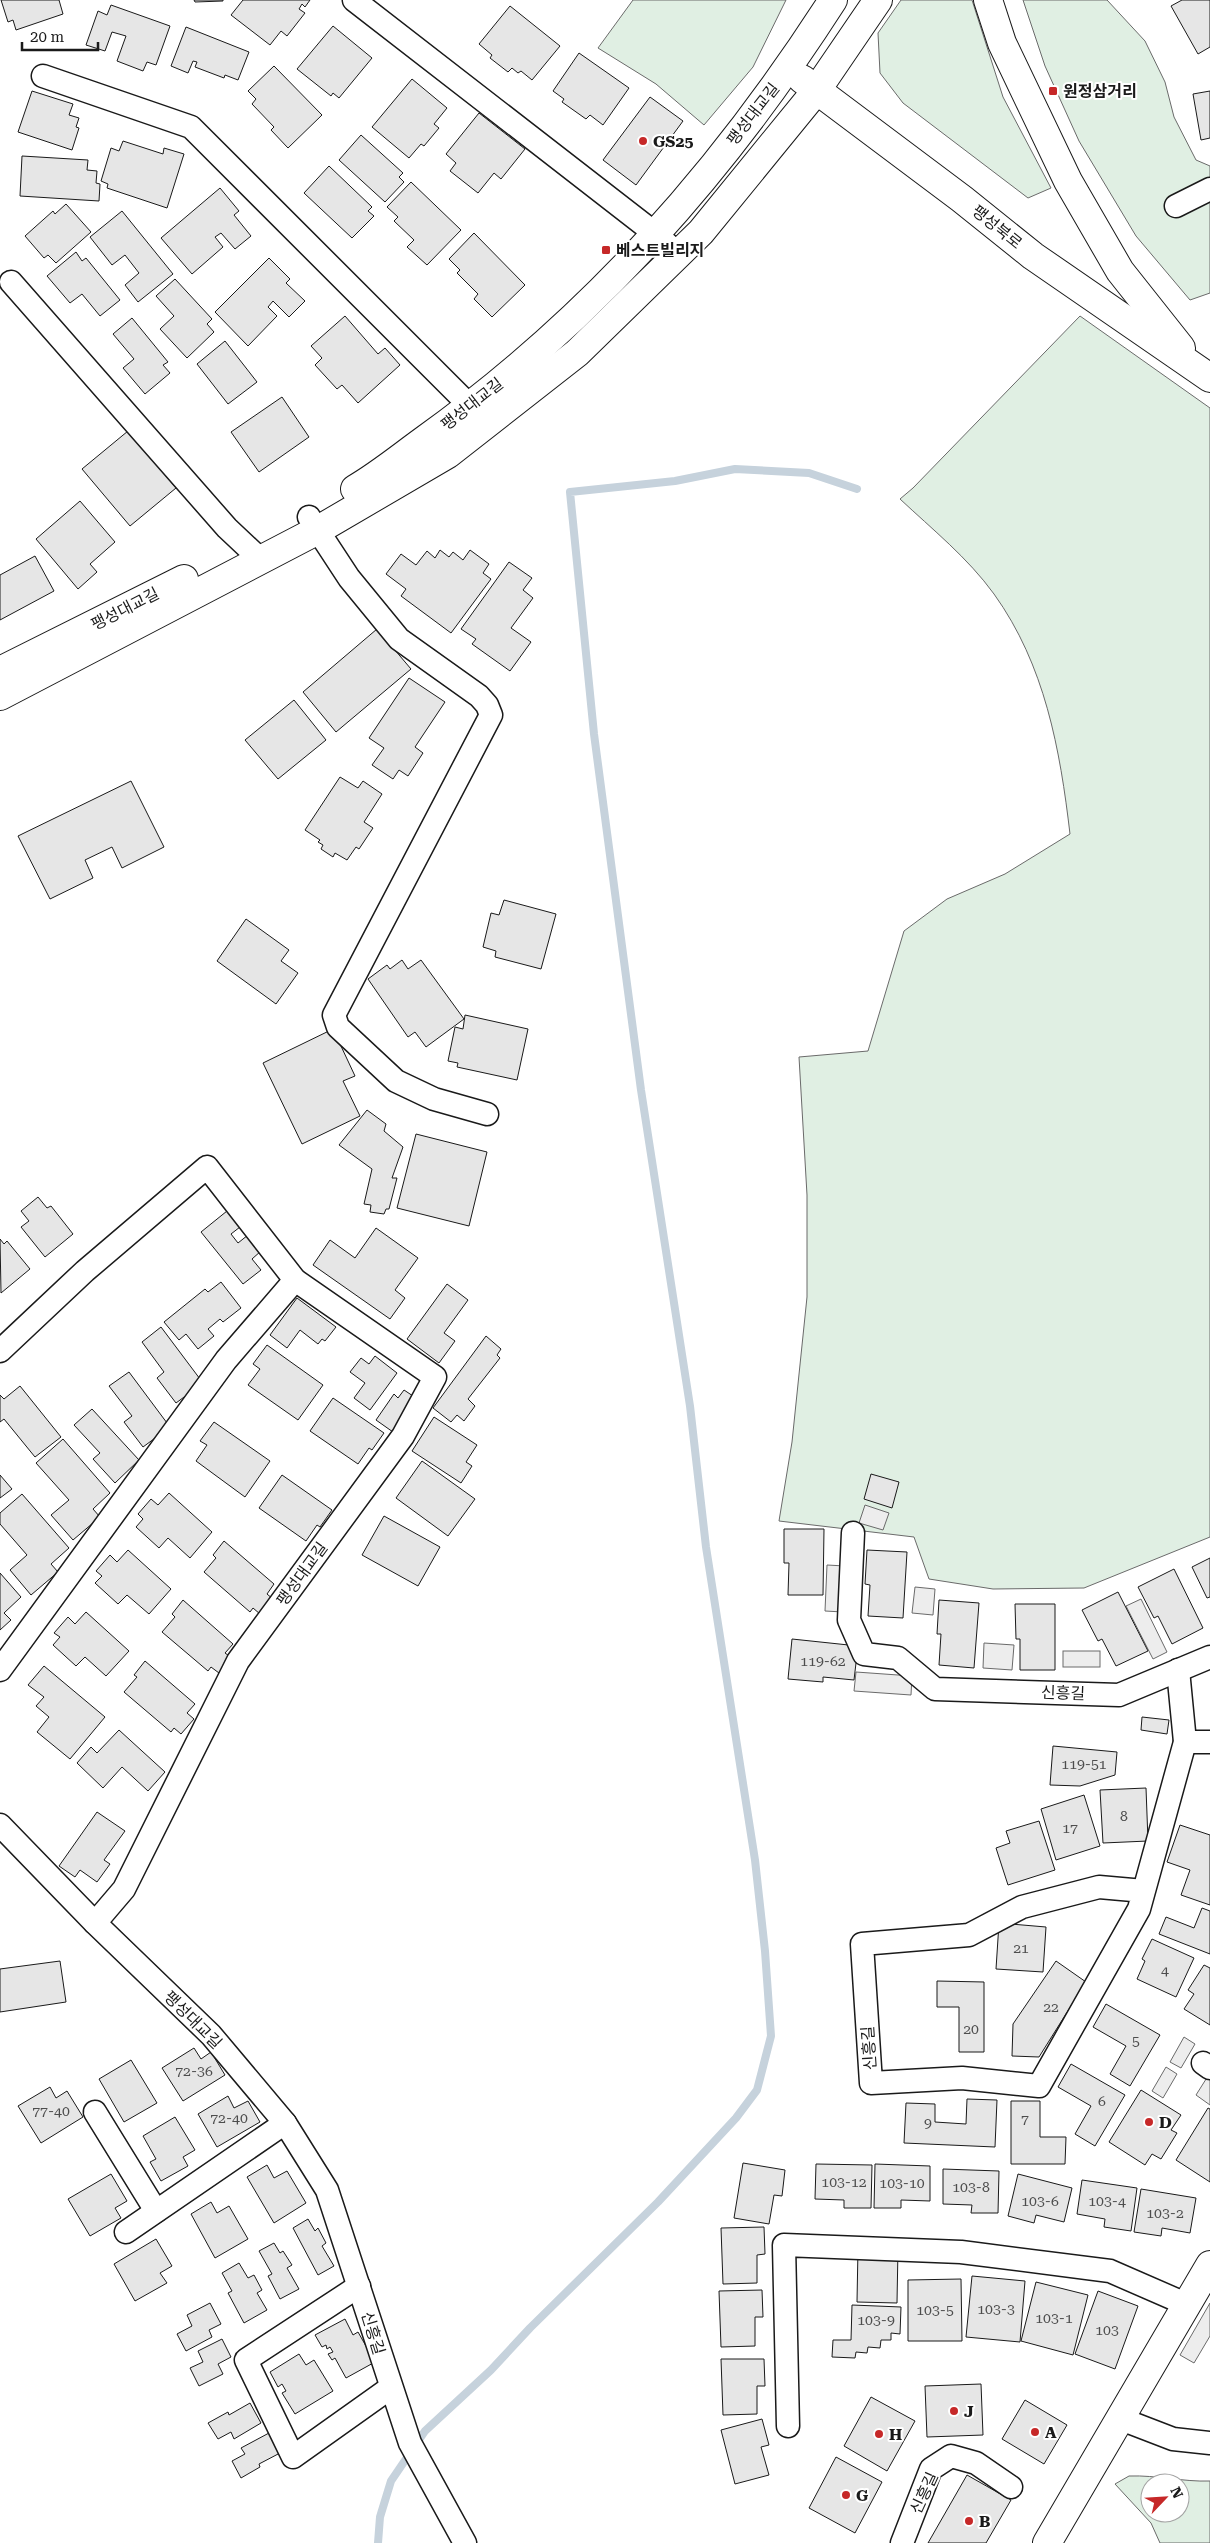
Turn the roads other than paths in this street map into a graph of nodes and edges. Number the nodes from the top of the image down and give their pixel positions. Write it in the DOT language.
graph roads {
  1 [pos="354,0"];
  2 [pos="833,0"];
  3 [pos="878,0"];
  4 [pos="993,2"];
  5 [pos="788,70"];
  6 [pos="44,76"];
  7 [pos="816,90"];
  8 [pos="1210,189"];
  9 [pos="1176,206"];
  10 [pos="657,234"];
  11 [pos="678,254"];
  12 [pos="11,282"];
  13 [pos="1204,373"];
  14 [pos="479,415"];
  15 [pos="314,523"];
  16 [pos="255,554"];
  17 [pos="0,671"];
  18 [pos="0,696"];
  19 [pos="487,1114"];
  20 [pos="295,1280"];
  21 [pos="0,1351"];
  22 [pos="854,1533"];
  23 [pos="1210,1657"];
  24 [pos="0,1670"];
  25 [pos="1178,1670"];
  26 [pos="1185,1742"];
  27 [pos="1210,1742"];
  28 [pos="0,1825"];
  29 [pos="1144,1891"];
  30 [pos="95,1923"];
  31 [pos="95,2112"];
  32 [pos="284,2123"];
  33 [pos="156,2211"];
  34 [pos="126,2232"];
  35 [pos="1210,2265"];
  36 [pos="359,2286"];
  37 [pos="1188,2304"];
  38 [pos="390,2388"];
  39 [pos="1121,2419"];
  40 [pos="788,2426"];
  41 [pos="1210,2442"];
  42 [pos="1011,2487"];
  43 [pos="465,2543"];
  44 [pos="902,2543"];
  45 [pos="1047,2543"];
  1 -- 10 [label="street"];
  2 -- 5 [label="main road, 팽성대교길"];
  3 -- 7 [label="main road"];
  4 -- 13 [label="main road"];
  5 -- 7 [label="main road, 팽성북로"];
  5 -- 10 [label="main road, 팽성대교길"];
  6 -- 14 [label="street"];
  7 -- 11 [label="main road"];
  7 -- 13 [label="main road, 팽성북로"];
  8 -- 9 [label="street"];
  10 -- 11 [label="street"];
  10 -- 14 [label="main road, 팽성대교길"];
  11 -- 14 [label="main road"];
  12 -- 16 [label="street"];
  14 -- 15 [label="main road, 팽성대교길"];
  15 -- 16 [label="main road, 팽성대교길"];
  15 -- 19 [label="street"];
  16 -- 17 [label="main road, 팽성대교길"];
  16 -- 18 [label="main road"];
  20 -- 21 [label="street, 팽성대교길"];
  20 -- 24 [label="street"];
  20 -- 30 [label="street, 팽성대교길"];
  22 -- 25 [label="street, 신흥길"];
  23 -- 25 [label="street, 신흥길"];
  25 -- 26 [label="street"];
  26 -- 27 [label="street"];
  26 -- 29 [label="street, 신흥길"];
  28 -- 30 [label="street, 팽성대교길"];
  29 -- 29 [label="street, 신흥길"];
  30 -- 32 [label="street, 팽성대교길"];
  31 -- 33 [label="street"];
  32 -- 33 [label="street"];
  32 -- 36 [label="street, 신흥길"];
  33 -- 34 [label="street"];
  35 -- 37 [label="main road"];
  36 -- 38 [label="street, 신흥길"];
  36 -- 38 [label="street"];
  37 -- 39 [label="main road"];
  37 -- 40 [label="street"];
  38 -- 43 [label="street, 신흥길"];
  39 -- 41 [label="street"];
  39 -- 45 [label="main road"];
  42 -- 44 [label="street, 신흥길"];
}
